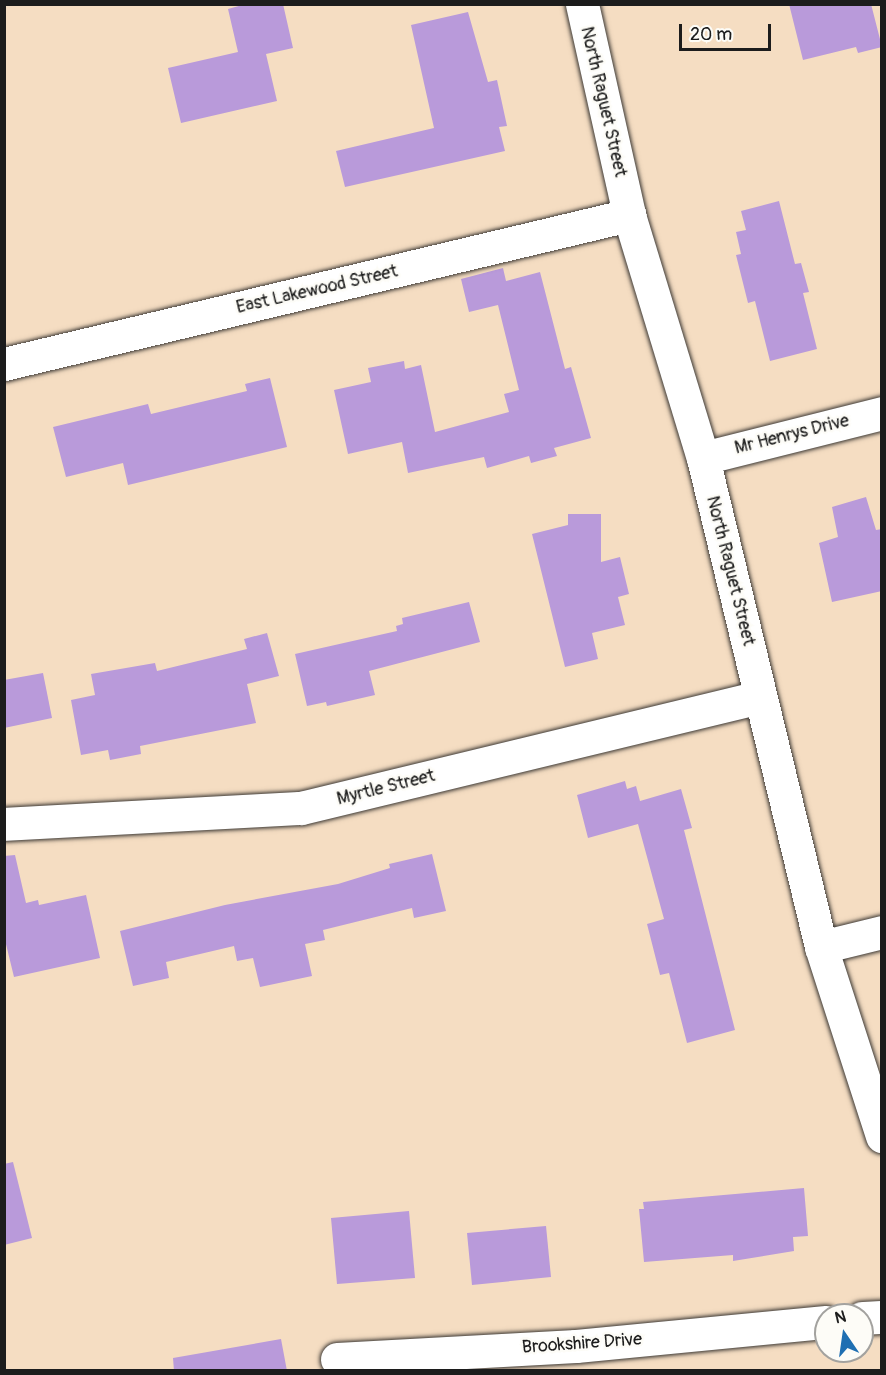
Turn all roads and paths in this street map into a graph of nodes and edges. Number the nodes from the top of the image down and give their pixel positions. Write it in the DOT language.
graph roads {
  1 [pos="582,4"];
  2 [pos="629,215"];
  3 [pos="4,364"];
  4 [pos="882,413"];
  5 [pos="703,458"];
  6 [pos="760,697"];
  7 [pos="4,824"];
  8 [pos="882,932"];
  9 [pos="820,946"];
  10 [pos="882,1136"];
  11 [pos="814,1323"];
  12 [pos="337,1359"];
  1 -- 2 [label="street, North Raguet Street"];
  2 -- 3 [label="street, East Lakewood Street"];
  2 -- 5 [label="street, North Raguet Street"];
  4 -- 5 [label="street, Mr Henrys Drive"];
  5 -- 6 [label="street, North Raguet Street"];
  6 -- 7 [label="street, Myrtle Street"];
  6 -- 9 [label="street, North Raguet Street"];
  8 -- 9 [label="street"];
  9 -- 10 [label="street, North Raguet Street"];
  11 -- 12 [label="street, Brookshire Drive"];
}
